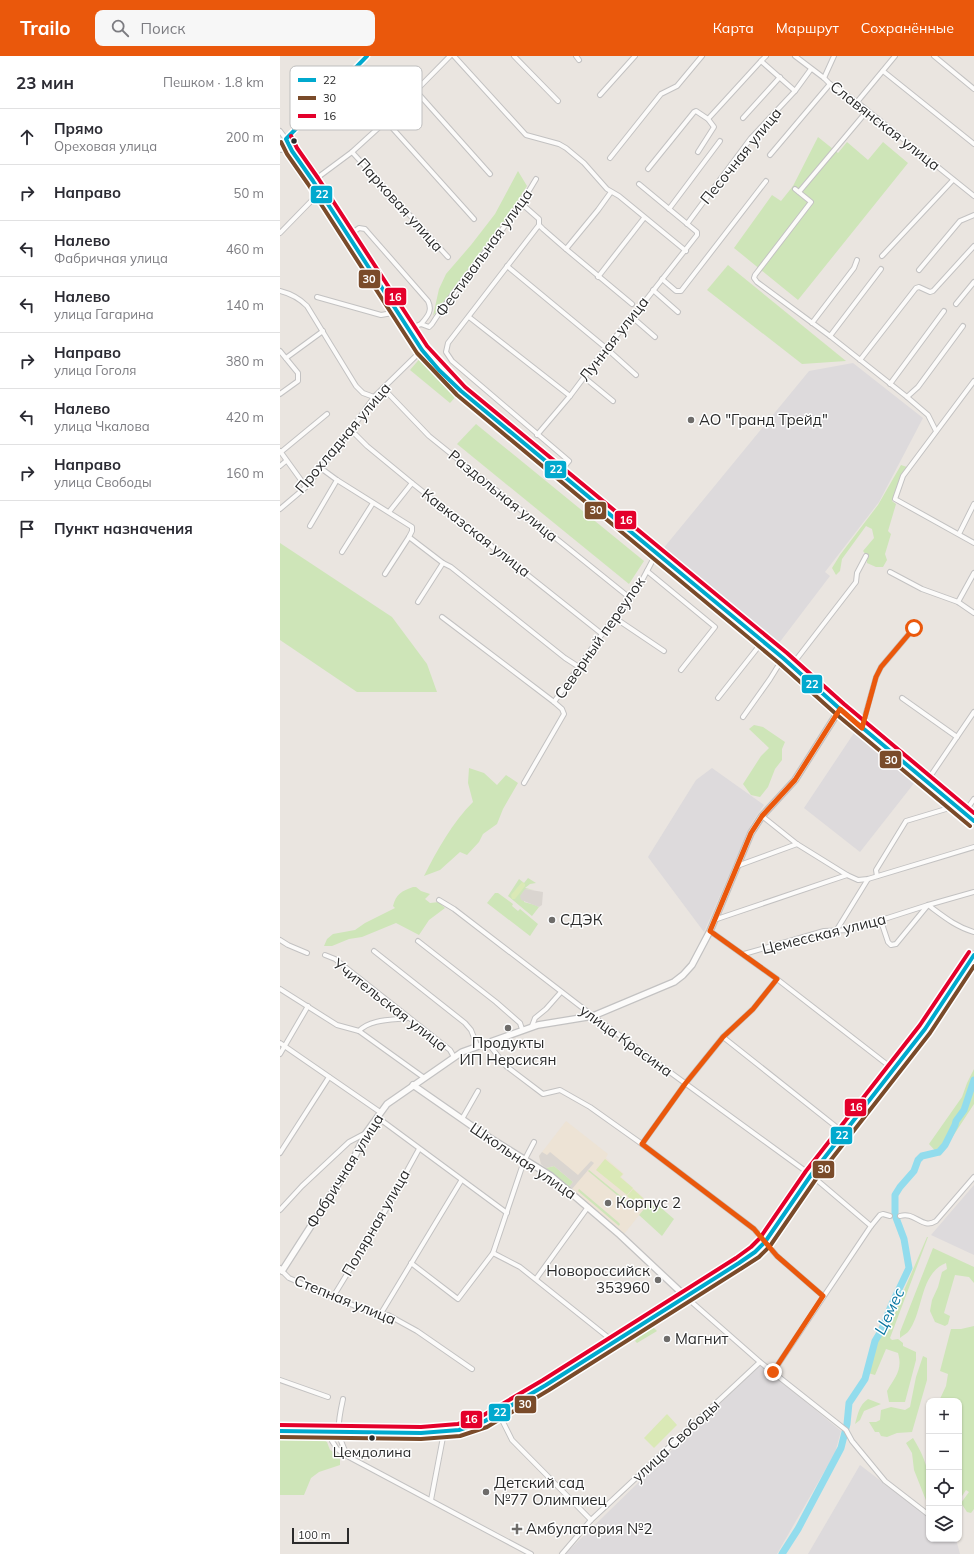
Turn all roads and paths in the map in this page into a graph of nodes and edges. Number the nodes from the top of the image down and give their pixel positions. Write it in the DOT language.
graph roads {
  1 [pos="368,56"];
  2 [pos="450,56"];
  3 [pos="454,56"];
  4 [pos="514,56"];
  5 [pos="635,56"];
  6 [pos="702,56"];
  7 [pos="766,56"];
  8 [pos="795,56"];
  9 [pos="834,56"];
  10 [pos="895,56"];
  11 [pos="934,56"];
  12 [pos="762,61"];
  13 [pos="358,66"];
  14 [pos="812,69"];
  15 [pos="883,71"];
  16 [pos="780,77"];
  17 [pos="824,78"];
  18 [pos="830,84"];
  19 [pos="422,85"];
  20 [pos="974,89"];
  21 [pos="794,91"];
  22 [pos="600,95"];
  23 [pos="422,98"];
  24 [pos="558,102"];
  25 [pos="857,102"];
  26 [pos="867,111"];
  27 [pos="743,118"];
  28 [pos="708,119"];
  29 [pos="295,130"];
  30 [pos="376,130"];
  31 [pos="394,130"];
  32 [pos="280,131"];
  33 [pos="286,139"];
  34 [pos="720,141"];
  35 [pos="974,144"];
  36 [pos="280,146"];
  37 [pos="280,149"];
  38 [pos="292,151"];
  39 [pos="352,152"];
  40 [pos="698,152"];
  41 [pos="770,155"];
  42 [pos="610,158"];
  43 [pos="648,168"];
  44 [pos="490,174"];
  45 [pos="536,179"];
  46 [pos="953,180"];
  47 [pos="313,181"];
  48 [pos="766,181"];
  49 [pos="639,184"];
  50 [pos="320,192"];
  51 [pos="611,192"];
  52 [pos="974,196"];
  53 [pos="522,204"];
  54 [pos="668,209"];
  55 [pos="974,215"];
  56 [pos="644,218"];
  57 [pos="474,220"];
  58 [pos="687,224"];
  59 [pos="540,225"];
  60 [pos="280,233"];
  61 [pos="348,236"];
  62 [pos="974,246"];
  63 [pos="566,249"];
  64 [pos="686,250"];
  65 [pos="882,256"];
  66 [pos="448,257"];
  67 [pos="857,260"];
  68 [pos="507,266"];
  69 [pos="881,269"];
  70 [pos="919,270"];
  71 [pos="598,277"];
  72 [pos="662,279"];
  73 [pos="974,282"];
  74 [pos="653,290"];
  75 [pos="280,291"];
  76 [pos="317,297"];
  77 [pos="632,304"];
  78 [pos="956,304"];
  79 [pos="944,311"];
  80 [pos="398,312"];
  81 [pos="678,312"];
  82 [pos="469,317"];
  83 [pos="632,317"];
  84 [pos="812,323"];
  85 [pos="420,324"];
  86 [pos="963,326"];
  87 [pos="409,329"];
  88 [pos="323,331"];
  89 [pos="830,336"];
  90 [pos="656,337"];
  91 [pos="606,348"];
  92 [pos="422,350"];
  93 [pos="280,351"];
  94 [pos="286,358"];
  95 [pos="860,360"];
  96 [pos="636,375"];
  97 [pos="584,378"];
  98 [pos="974,381"];
  99 [pos="890,384"];
  100 [pos="383,388"];
  101 [pos="280,394"];
  102 [pos="570,396"];
  103 [pos="374,397"];
  104 [pos="907,397"];
  105 [pos="613,401"];
  106 [pos="328,414"];
  107 [pos="352,430"];
  108 [pos="936,431"];
  109 [pos="537,435"];
  110 [pos="280,452"];
  111 [pos="286,461"];
  112 [pos="280,466"];
  113 [pos="322,469"];
  114 [pos="559,473"];
  115 [pos="337,480"];
  116 [pos="412,483"];
  117 [pos="306,487"];
  118 [pos="373,503"];
  119 [pos="974,504"];
  120 [pos="280,509"];
  121 [pos="389,512"];
  122 [pos="310,526"];
  123 [pos="959,534"];
  124 [pos="409,537"];
  125 [pos="974,542"];
  126 [pos="342,552"];
  127 [pos="656,554"];
  128 [pos="866,556"];
  129 [pos="443,563"];
  130 [pos="647,571"];
  131 [pos="890,572"];
  132 [pos="974,573"];
  133 [pos="385,574"];
  134 [pos="630,598"];
  135 [pos="418,602"];
  136 [pos="958,602"];
  137 [pos="974,614"];
  138 [pos="442,617"];
  139 [pos="615,618"];
  140 [pos="914,628"];
  141 [pos="602,634"];
  142 [pos="763,641"];
  143 [pos="664,651"];
  144 [pos="783,658"];
  145 [pos="792,665"];
  146 [pos="579,667"];
  147 [pos="681,670"];
  148 [pos="718,698"];
  149 [pos="902,698"];
  150 [pos="554,702"];
  151 [pos="840,709"];
  152 [pos="974,712"];
  153 [pos="743,717"];
  154 [pos="862,728"];
  155 [pos="957,737"];
  156 [pos="927,781"];
  157 [pos="524,783"];
  158 [pos="974,799"];
  159 [pos="956,806"];
  160 [pos="964,813"];
  161 [pos="762,816"];
  162 [pos="974,821"];
  163 [pos="797,844"];
  164 [pos="974,847"];
  165 [pos="737,866"];
  166 [pos="847,875"];
  167 [pos="877,876"];
  168 [pos="868,879"];
  169 [pos="974,892"];
  170 [pos="439,900"];
  171 [pos="928,905"];
  172 [pos="714,920"];
  173 [pos="881,921"];
  174 [pos="710,931"];
  175 [pos="836,931"];
  176 [pos="974,932"];
  177 [pos="280,940"];
  178 [pos="418,941"];
  179 [pos="374,951"];
  180 [pos="307,953"];
  181 [pos="744,954"];
  182 [pos="325,955"];
  183 [pos="974,955"];
  184 [pos="777,979"];
  185 [pos="280,989"];
  186 [pos="561,992"];
  187 [pos="308,1006"];
  188 [pos="593,1016"];
  189 [pos="408,1018"];
  190 [pos="532,1026"];
  191 [pos="522,1029"];
  192 [pos="359,1031"];
  193 [pos="723,1037"];
  194 [pos="487,1042"];
  195 [pos="280,1043"];
  196 [pos="478,1045"];
  197 [pos="284,1046"];
  198 [pos="280,1054"];
  199 [pos="454,1057"];
  200 [pos="893,1069"];
  201 [pos="329,1077"];
  202 [pos="423,1078"];
  203 [pos="413,1084"];
  204 [pos="685,1084"];
  205 [pos="478,1091"];
  206 [pos="379,1115"];
  207 [pos="462,1119"];
  208 [pos="844,1133"];
  209 [pos="364,1134"];
  210 [pos="534,1142"];
  211 [pos="642,1144"];
  212 [pos="419,1149"];
  213 [pos="280,1153"];
  214 [pos="524,1161"];
  215 [pos="811,1175"];
  216 [pos="974,1177"];
  217 [pos="461,1181"];
  218 [pos="588,1206"];
  219 [pos="280,1210"];
  220 [pos="507,1213"];
  221 [pos="890,1216"];
  222 [pos="900,1216"];
  223 [pos="871,1226"];
  224 [pos="765,1242"];
  225 [pos="493,1253"];
  226 [pos="412,1263"];
  227 [pos="281,1270"];
  228 [pos="536,1279"];
  229 [pos="823,1296"];
  230 [pos="333,1297"];
  231 [pos="686,1297"];
  232 [pos="380,1315"];
  233 [pos="614,1342"];
  234 [pos="760,1362"];
  235 [pos="472,1369"];
  236 [pos="773,1372"];
  237 [pos="280,1380"];
  238 [pos="328,1397"];
  239 [pos="343,1399"];
  240 [pos="499,1414"];
  241 [pos="280,1431"];
  242 [pos="323,1431"];
  243 [pos="338,1431"];
  244 [pos="351,1431"];
  245 [pos="444,1432"];
  246 [pos="332,1441"];
  247 [pos="341,1441"];
  248 [pos="349,1457"];
  249 [pos="431,1500"];
  250 [pos="926,1513"];
  251 [pos="591,1520"];
  252 [pos="532,1554"];
  253 [pos="562,1554"];
  1 -- 13 [label="street"];
  2 -- 19 [label="street"];
  3 -- 51 [label="street"];
  4 -- 24 [label="street"];
  5 -- 22 [label="street"];
  6 -- 42 [label="street"];
  7 -- 12 [label="street"];
  8 -- 14 [label="street, Славянская улица"];
  9 -- 17 [label="street"];
  10 -- 15 [label="street"];
  11 -- 20 [label="street"];
  12 -- 16 [label="street"];
  12 -- 28 [label="street"];
  14 -- 17 [label="street, Славянская улица"];
  14 -- 21 [label="street, Песочная улица"];
  15 -- 25 [label="street"];
  15 -- 35 [label="street"];
  16 -- 21 [label="street"];
  16 -- 27 [label="street"];
  17 -- 18 [label="street, Славянская улица"];
  18 -- 25 [label="street, Славянская улица"];
  18 -- 41 [label="street"];
  21 -- 58 [label="street, Песочная улица"];
  23 -- 44 [label="street"];
  25 -- 26 [label="street, Славянская улица"];
  26 -- 46 [label="street, Славянская улица"];
  26 -- 84 [label="street"];
  28 -- 40 [label="street"];
  28 -- 43 [label="street"];
  29 -- 33 [label="street"];
  30 -- 39 [label="street"];
  31 -- 57 [label="street"];
  32 -- 33 [label="street"];
  33 -- 36 [label="street"];
  33 -- 38 [label="street"];
  34 -- 54 [label="street"];
  37 -- 38 [label="street"];
  38 -- 47 [label="street"];
  39 -- 47 [label="street"];
  39 -- 66 [label="street, Парковая улица"];
  45 -- 53 [label="street, Фестивальная улица"];
  46 -- 52 [label="street, Славянская улица"];
  46 -- 65 [label="street"];
  47 -- 50 [label="street"];
  48 -- 72 [label="street"];
  49 -- 54 [label="street"];
  50 -- 60 [label="street"];
  50 -- 61 [label="street"];
  51 -- 56 [label="street"];
  51 -- 63 [label="street"];
  53 -- 59 [label="street"];
  53 -- 85 [label="street, Фестивальная улица"];
  54 -- 58 [label="street"];
  55 -- 70 [label="street"];
  56 -- 64 [label="street"];
  56 -- 71 [label="street"];
  58 -- 64 [label="street, Лунная улица"];
  59 -- 63 [label="street"];
  59 -- 68 [label="street, Фестивальная улица"];
  61 -- 80 [label="street"];
  61 -- 85 [label="street"];
  62 -- 95 [label="street"];
  63 -- 71 [label="street"];
  64 -- 72 [label="street, Лунная улица"];
  67 -- 84 [label="street"];
  68 -- 82 [label="street, Фестивальная улица"];
  68 -- 91 [label="street"];
  69 -- 89 [label="street"];
  71 -- 77 [label="street"];
  72 -- 74 [label="street, Лунная улица"];
  73 -- 78 [label="street"];
  74 -- 81 [label="street"];
  74 -- 83 [label="street, Лунная улица"];
  75 -- 88 [label="street"];
  76 -- 80 [label="street"];
  79 -- 99 [label="street"];
  80 -- 87 [label="street"];
  82 -- 102 [label="street"];
  82 -- 109 [label="street, Фестивальная улица"];
  83 -- 90 [label="street"];
  83 -- 91 [label="street, Лунная улица"];
  84 -- 89 [label="street"];
  85 -- 87 [label="street, Фестивальная улица"];
  86 -- 104 [label="street"];
  87 -- 92 [label="street"];
  88 -- 94 [label="street"];
  88 -- 103 [label="street"];
  89 -- 95 [label="street"];
  91 -- 96 [label="street"];
  91 -- 97 [label="street, Лунная улица"];
  92 -- 100 [label="street, Прохладная улица"];
  92 -- 114 [label="street"];
  93 -- 94 [label="street"];
  94 -- 101 [label="street"];
  95 -- 99 [label="street"];
  97 -- 102 [label="street, Лунная улица"];
  97 -- 105 [label="street"];
  98 -- 108 [label="street"];
  99 -- 104 [label="street"];
  100 -- 103 [label="street, Прохладная улица"];
  100 -- 134 [label="street, Раздольная улица"];
  102 -- 109 [label="street, Лунная улица"];
  103 -- 107 [label="street, Прохладная улица"];
  104 -- 108 [label="street"];
  106 -- 110 [label="street, Прохладная улица"];
  107 -- 113 [label="street, Прохладная улица"];
  107 -- 116 [label="street, Кавказская улица"];
  108 -- 123 [label="street"];
  109 -- 114 [label="street"];
  110 -- 111 [label="street"];
  111 -- 112 [label="street"];
  111 -- 117 [label="street"];
  113 -- 115 [label="street"];
  113 -- 117 [label="street, Прохладная улица"];
  114 -- 127 [label="street"];
  115 -- 118 [label="street"];
  115 -- 122 [label="street"];
  116 -- 121 [label="street"];
  116 -- 141 [label="street, Кавказская улица"];
  117 -- 120 [label="street, Прохладная улица"];
  118 -- 121 [label="street"];
  118 -- 126 [label="street"];
  119 -- 123 [label="street"];
  121 -- 124 [label="street"];
  123 -- 125 [label="street"];
  124 -- 129 [label="street"];
  124 -- 133 [label="street"];
  127 -- 130 [label="street, Северный переулок"];
  127 -- 142 [label="street"];
  128 -- 145 [label="street"];
  129 -- 135 [label="street"];
  129 -- 146 [label="street"];
  130 -- 134 [label="street, Северный переулок"];
  130 -- 147 [label="street"];
  131 -- 136 [label="street"];
  132 -- 136 [label="street"];
  134 -- 139 [label="street, Северный переулок"];
  136 -- 137 [label="street"];
  138 -- 150 [label="street"];
  139 -- 141 [label="street, Северный переулок"];
  139 -- 143 [label="street"];
  140 -- 154 [label="street"];
  141 -- 146 [label="street, Северный переулок"];
  142 -- 144 [label="street"];
  142 -- 148 [label="street"];
  144 -- 145 [label="street"];
  144 -- 153 [label="street"];
  145 -- 151 [label="street"];
  146 -- 150 [label="street, Северный переулок"];
  149 -- 155 [label="street"];
  150 -- 157 [label="street, Северный переулок"];
  151 -- 154 [label="street"];
  151 -- 161 [label="street, Фабричная улица"];
  152 -- 155 [label="street"];
  154 -- 156 [label="street"];
  155 -- 156 [label="street"];
  156 -- 159 [label="street"];
  158 -- 160 [label="street"];
  159 -- 160 [label="street"];
  159 -- 167 [label="street"];
  160 -- 162 [label="street"];
  161 -- 163 [label="street"];
  161 -- 165 [label="street, Фабричная улица"];
  163 -- 165 [label="street"];
  163 -- 166 [label="street"];
  164 -- 167 [label="street"];
  165 -- 172 [label="street, Фабричная улица"];
  166 -- 168 [label="street"];
  166 -- 172 [label="street"];
  167 -- 168 [label="street"];
  168 -- 175 [label="street"];
  169 -- 171 [label="street, Цемесская улица"];
  170 -- 186 [label="street, улица Красина"];
  171 -- 173 [label="street, Цемесская улица"];
  171 -- 173 [label="street"];
  171 -- 176 [label="street"];
  172 -- 174 [label="street, Фабричная улица"];
  173 -- 175 [label="street, Цемесская улица"];
  174 -- 181 [label="street"];
  174 -- 188 [label="street, Фабричная улица"];
  175 -- 181 [label="street, Цемесская улица"];
  177 -- 180 [label="street"];
  178 -- 191 [label="street"];
  179 -- 196 [label="street"];
  181 -- 184 [label="street"];
  182 -- 189 [label="street, Учительская улица"];
  183 -- 200 [label="highway"];
  184 -- 193 [label="street"];
  184 -- 200 [label="street"];
  185 -- 187 [label="street"];
  186 -- 188 [label="street, улица Красина"];
  186 -- 190 [label="street"];
  187 -- 192 [label="street"];
  187 -- 197 [label="street"];
  188 -- 190 [label="street, Фабричная улица"];
  188 -- 204 [label="street, улица Красина"];
  189 -- 192 [label="street"];
  189 -- 199 [label="street, Учительская улица"];
  190 -- 191 [label="street, Фабричная улица"];
  191 -- 194 [label="street, Фабричная улица"];
  192 -- 202 [label="street"];
  193 -- 204 [label="street"];
  193 -- 208 [label="street"];
  194 -- 196 [label="street, Фабричная улица"];
  194 -- 211 [label="street"];
  195 -- 197 [label="street"];
  196 -- 199 [label="street, Фабричная улица"];
  197 -- 198 [label="street"];
  197 -- 201 [label="street"];
  199 -- 202 [label="street, Фабричная улица"];
  200 -- 208 [label="highway"];
  201 -- 206 [label="street"];
  201 -- 213 [label="street"];
  202 -- 203 [label="street, Фабричная улица"];
  203 -- 206 [label="street, Фабричная улица"];
  203 -- 207 [label="street, Школьная улица"];
  204 -- 211 [label="street"];
  204 -- 215 [label="street, улица Красина"];
  205 -- 207 [label="street"];
  206 -- 209 [label="street, Фабричная улица"];
  206 -- 212 [label="street"];
  207 -- 214 [label="street, Школьная улица"];
  208 -- 215 [label="highway"];
  209 -- 219 [label="street"];
  209 -- 227 [label="street, Фабричная улица"];
  210 -- 214 [label="street"];
  211 -- 224 [label="street"];
  212 -- 217 [label="street"];
  212 -- 230 [label="street, Полярная улица"];
  214 -- 218 [label="street, Школьная улица"];
  214 -- 220 [label="street"];
  215 -- 223 [label="street, улица Красина"];
  215 -- 224 [label="highway"];
  216 -- 222 [label="street"];
  217 -- 220 [label="street"];
  217 -- 226 [label="street"];
  218 -- 228 [label="street"];
  218 -- 231 [label="street, Школьная улица"];
  220 -- 225 [label="street"];
  221 -- 223 [label="street"];
  223 -- 229 [label="street"];
  224 -- 229 [label="street"];
  224 -- 231 [label="highway"];
  225 -- 226 [label="street"];
  225 -- 228 [label="street"];
  226 -- 232 [label="street"];
  227 -- 230 [label="street, Степная улица"];
  228 -- 233 [label="street"];
  229 -- 236 [label="street"];
  230 -- 232 [label="street, Степная улица"];
  231 -- 233 [label="highway"];
  231 -- 234 [label="street, Школьная улица"];
  232 -- 235 [label="street, Степная улица"];
  233 -- 240 [label="highway"];
  234 -- 236 [label="street, Школьная улица"];
  234 -- 251 [label="street, улица Свободы"];
  236 -- 250 [label="street, Школьная улица"];
  237 -- 238 [label="street"];
  239 -- 243 [label="street"];
  240 -- 245 [label="highway"];
  240 -- 251 [label="street"];
  241 -- 242 [label="highway"];
  242 -- 243 [label="highway"];
  242 -- 246 [label="street"];
  243 -- 244 [label="highway"];
  243 -- 246 [label="street"];
  243 -- 247 [label="street"];
  244 -- 245 [label="highway"];
  244 -- 247 [label="street"];
  245 -- 249 [label="street"];
  246 -- 248 [label="street"];
  247 -- 248 [label="street"];
  248 -- 249 [label="street"];
  249 -- 252 [label="street"];
  251 -- 253 [label="street, улица Свободы"];
}
